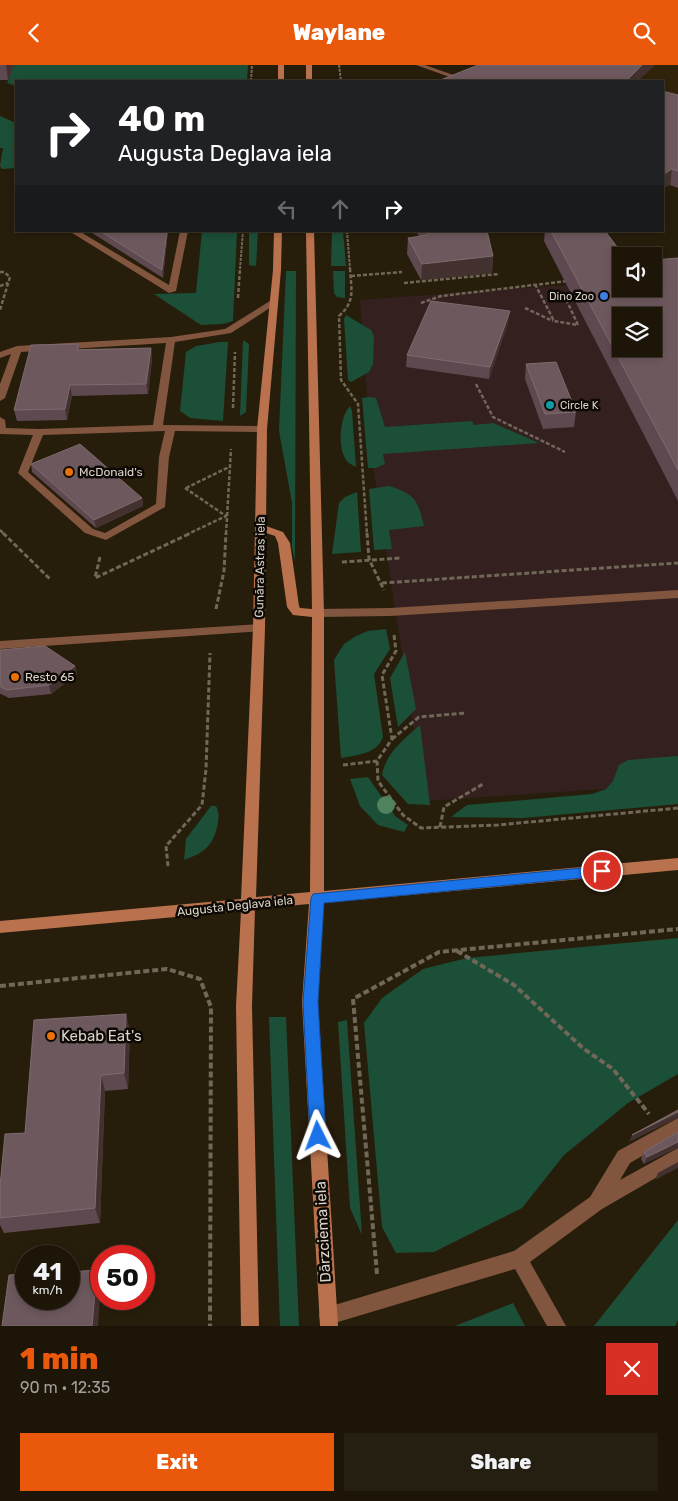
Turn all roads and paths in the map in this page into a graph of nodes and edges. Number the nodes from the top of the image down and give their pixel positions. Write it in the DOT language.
graph roads {
  1 [pos="252,65"];
  2 [pos="281,65"];
  3 [pos="309,65"];
  4 [pos="339,65"];
  5 [pos="419,65"];
  6 [pos="251,80"];
  7 [pos="281,80"];
  8 [pos="309,80"];
  9 [pos="341,80"];
  10 [pos="464,80"];
  11 [pos="76,232"];
  12 [pos="184,232"];
  13 [pos="242,232"];
  14 [pos="278,232"];
  15 [pos="310,232"];
  16 [pos="347,232"];
  17 [pos="402,272"];
  18 [pos="0,273"];
  19 [pos="499,274"];
  20 [pos="352,276"];
  21 [pos="574,281"];
  22 [pos="8,283"];
  23 [pos="404,283"];
  24 [pos="536,284"];
  25 [pos="0,286"];
  26 [pos="566,299"];
  27 [pos="273,302"];
  28 [pos="421,303"];
  29 [pos="525,308"];
  30 [pos="0,309"];
  31 [pos="554,321"];
  32 [pos="236,325"];
  33 [pos="171,340"];
  34 [pos="18,349"];
  35 [pos="0,355"];
  36 [pos="476,384"];
  37 [pos="0,398"];
  38 [pos="0,420"];
  39 [pos="171,427"];
  40 [pos="158,428"];
  41 [pos="232,429"];
  42 [pos="262,429"];
  43 [pos="1,430"];
  44 [pos="39,432"];
  45 [pos="565,452"];
  46 [pos="230,467"];
  47 [pos="178,488"];
  48 [pos="186,488"];
  49 [pos="226,516"];
  50 [pos="262,528"];
  51 [pos="0,530"];
  52 [pos="106,537"];
  53 [pos="401,558"];
  54 [pos="369,559"];
  55 [pos="333,563"];
  56 [pos="678,563"];
  57 [pos="51,580"];
  58 [pos="382,583"];
  59 [pos="678,594"];
  60 [pos="390,612"];
  61 [pos="318,613"];
  62 [pos="259,628"];
  63 [pos="211,631"];
  64 [pos="0,645"];
  65 [pos="466,713"];
  66 [pos="392,739"];
  67 [pos="377,761"];
  68 [pos="341,765"];
  69 [pos="484,784"];
  70 [pos="678,808"];
  71 [pos="440,827"];
  72 [pos="678,864"];
  73 [pos="168,866"];
  74 [pos="317,898"];
  75 [pos="249,903"];
  76 [pos="0,927"];
  77 [pos="678,929"];
  78 [pos="456,950"];
  79 [pos="0,986"];
  80 [pos="672,1130"];
  81 [pos="678,1156"];
  82 [pos="596,1203"];
  83 [pos="519,1259"];
  84 [pos="379,1302"];
  85 [pos="329,1321"];
  86 [pos="210,1326"];
  87 [pos="250,1326"];
  88 [pos="557,1326"];
  1 -- 6 [label="path"];
  2 -- 7 [label="main road"];
  3 -- 8 [label="main road"];
  4 -- 9 [label="path"];
  5 -- 10 [label="street"];
  11 -- 12 [label="street"];
  13 -- 32 [label="path"];
  14 -- 27 [label="main road, Gunāra Astras iela"];
  15 -- 61 [label="main road"];
  16 -- 20 [label="path"];
  17 -- 20 [label="path"];
  18 -- 22 [label="path"];
  19 -- 23 [label="path"];
  20 -- 54 [label="path"];
  21 -- 24 [label="path"];
  22 -- 25 [label="path"];
  22 -- 30 [label="path"];
  24 -- 28 [label="path"];
  24 -- 31 [label="path"];
  26 -- 31 [label="path"];
  27 -- 32 [label="street"];
  27 -- 42 [label="main road, Gunāra Astras iela"];
  29 -- 31 [label="path"];
  32 -- 33 [label="street"];
  32 -- 41 [label="path"];
  33 -- 34 [label="street"];
  33 -- 40 [label="street"];
  34 -- 35 [label="street"];
  34 -- 37 [label="street"];
  36 -- 45 [label="path"];
  38 -- 43 [label="street"];
  39 -- 40 [label="street"];
  39 -- 41 [label="street"];
  39 -- 52 [label="street"];
  40 -- 44 [label="street"];
  41 -- 42 [label="street"];
  41 -- 46 [label="path"];
  42 -- 50 [label="main road, Gunāra Astras iela"];
  43 -- 44 [label="street"];
  44 -- 52 [label="street"];
  46 -- 48 [label="path"];
  46 -- 49 [label="path"];
  47 -- 48 [label="path"];
  48 -- 49 [label="path"];
  49 -- 52 [label="path"];
  49 -- 63 [label="path"];
  50 -- 61 [label="main road"];
  50 -- 62 [label="main road, Gunāra Astras iela"];
  51 -- 57 [label="path"];
  53 -- 54 [label="path"];
  54 -- 55 [label="path"];
  54 -- 58 [label="path"];
  56 -- 58 [label="path"];
  58 -- 60 [label="path"];
  59 -- 60 [label="street"];
  60 -- 61 [label="street"];
  60 -- 66 [label="path"];
  61 -- 74 [label="main road"];
  62 -- 63 [label="street"];
  62 -- 75 [label="main road, Gunāra Astras iela"];
  63 -- 64 [label="street"];
  63 -- 73 [label="path"];
  65 -- 66 [label="path"];
  66 -- 67 [label="path"];
  67 -- 68 [label="path"];
  67 -- 71 [label="path"];
  69 -- 71 [label="path"];
  70 -- 71 [label="path"];
  72 -- 74 [label="main road, Augusta Deglava iela"];
  74 -- 75 [label="main road, Augusta Deglava iela"];
  74 -- 85 [label="main road, Dārzciema iela"];
  75 -- 76 [label="main road, Augusta Deglava iela"];
  75 -- 87 [label="main road"];
  77 -- 78 [label="path"];
  78 -- 80 [label="path"];
  78 -- 84 [label="path"];
  79 -- 86 [label="path"];
  80 -- 82 [label="street"];
  81 -- 82 [label="street"];
  82 -- 83 [label="street"];
  83 -- 84 [label="street"];
  83 -- 88 [label="street"];
  84 -- 85 [label="street"];
}
